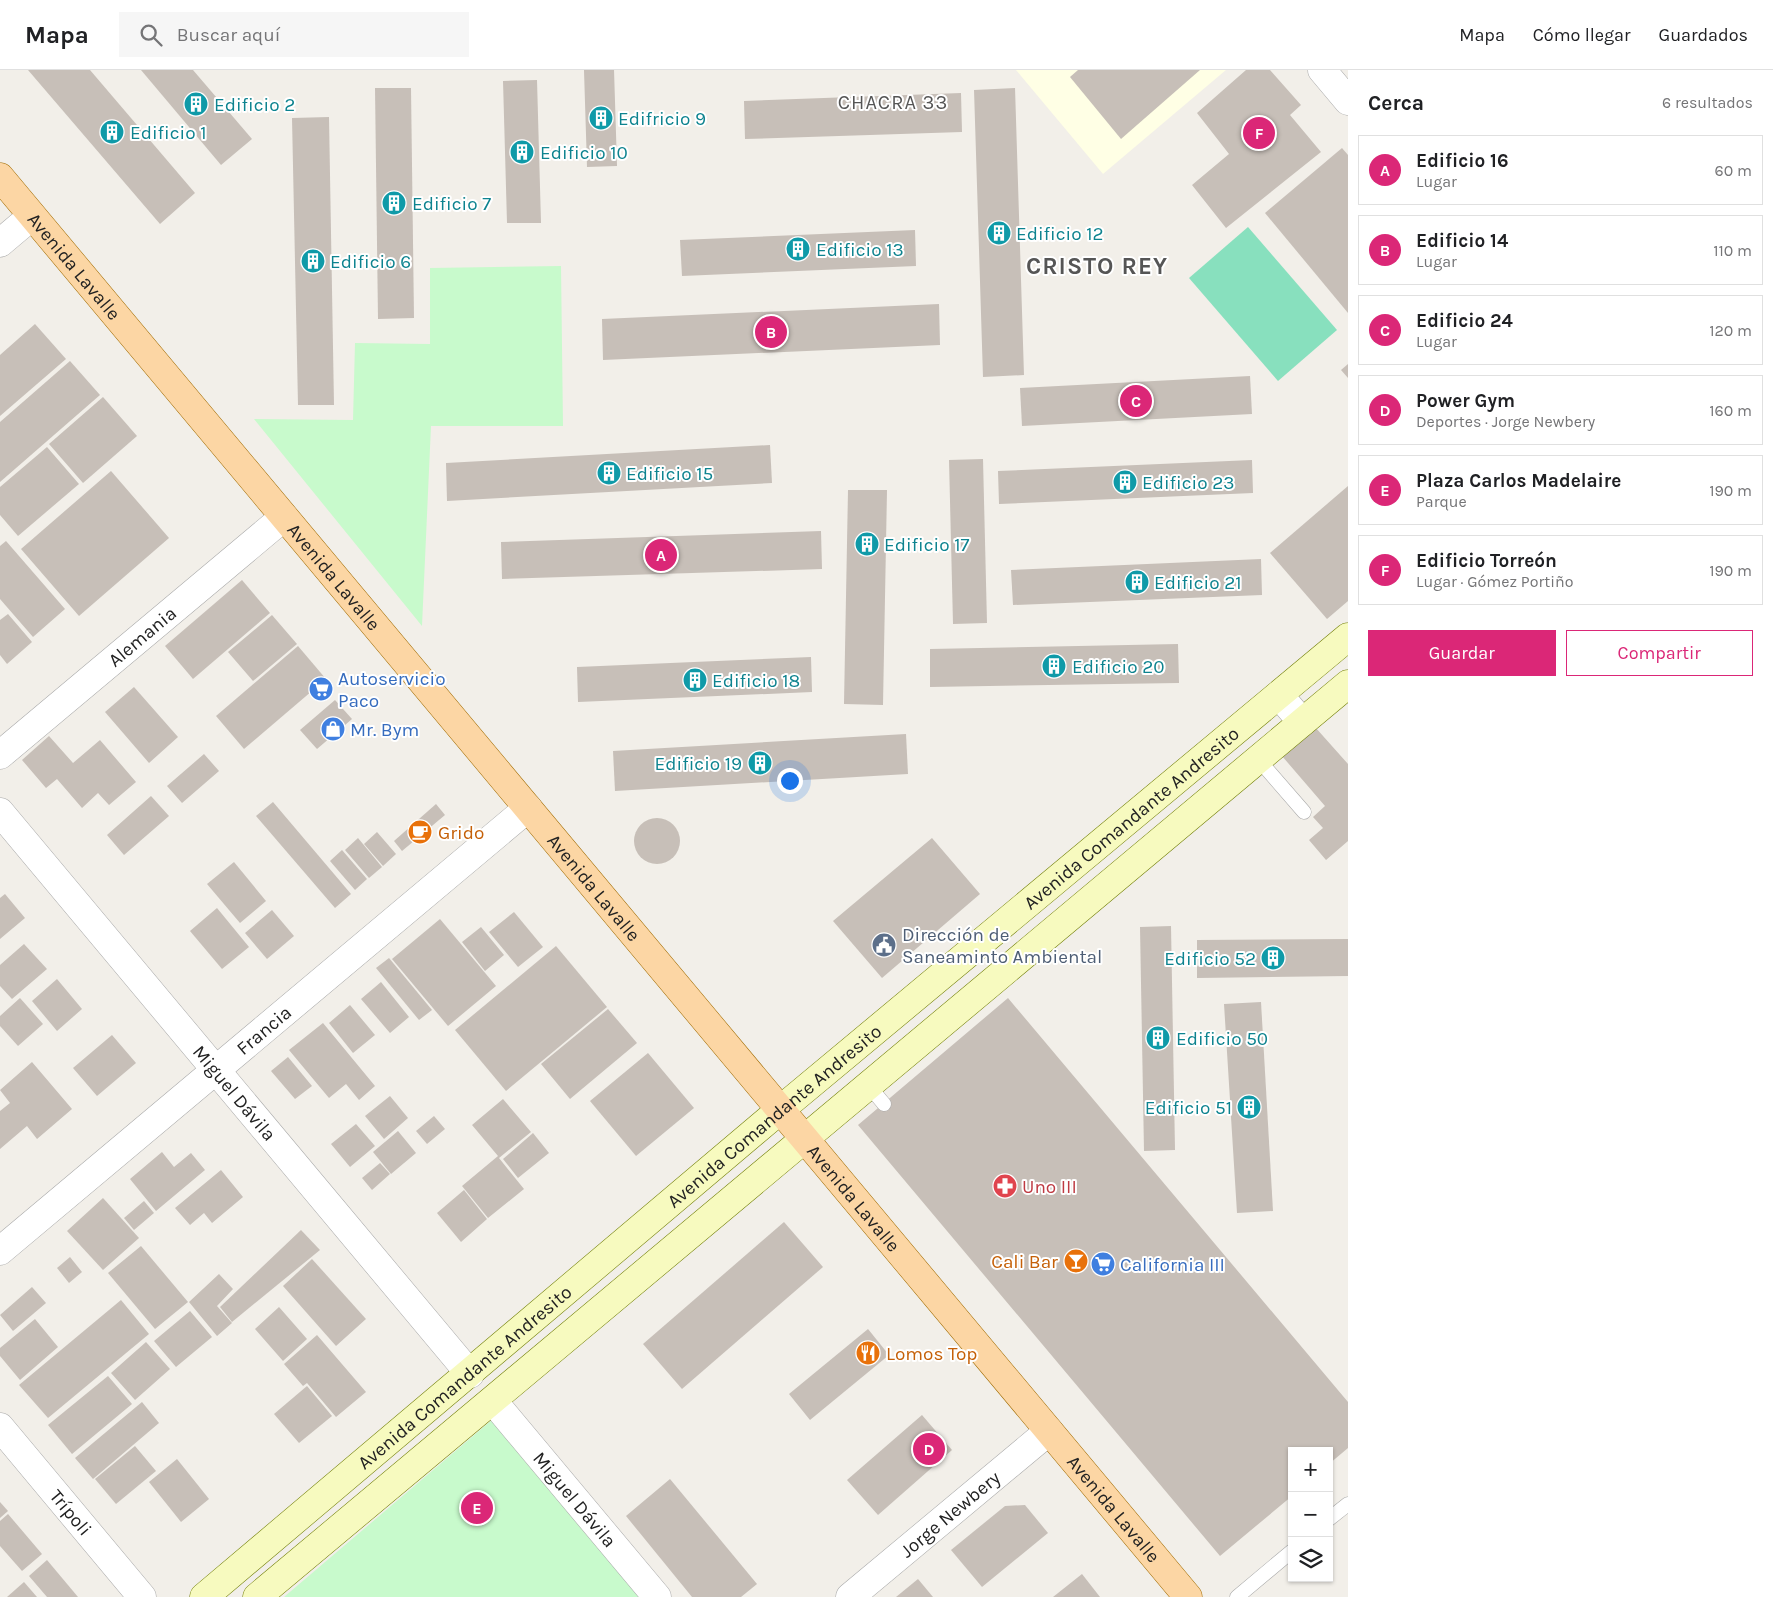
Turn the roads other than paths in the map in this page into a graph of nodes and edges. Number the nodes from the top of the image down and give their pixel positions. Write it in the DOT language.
graph roads {
  1 [pos="1322,70"];
  2 [pos="1348,102"];
  3 [pos="0,177"];
  4 [pos="32,216"];
  5 [pos="0,243"];
  6 [pos="284,517"];
  7 [pos="1348,637"];
  8 [pos="1348,684"];
  9 [pos="1279,695"];
  10 [pos="1302,722"];
  11 [pos="0,755"];
  12 [pos="1258,759"];
  13 [pos="528,808"];
  14 [pos="0,812"];
  15 [pos="1304,812"];
  16 [pos="216,1070"];
  17 [pos="780,1110"];
  18 [pos="805,1139"];
  19 [pos="0,1251"];
  20 [pos="470,1374"];
  21 [pos="493,1401"];
  22 [pos="0,1427"];
  23 [pos="1049,1431"];
  24 [pos="1348,1504"];
  25 [pos="1333,1516"];
  26 [pos="1288,1554"];
  27 [pos="142,1597"];
  28 [pos="204,1597"];
  29 [pos="258,1597"];
  30 [pos="657,1597"];
  31 [pos="850,1597"];
  32 [pos="1188,1597"];
  33 [pos="1236,1597"];
  1 -- 2 [label="street"];
  3 -- 4 [label="main road, Avenida Lavalle"];
  4 -- 5 [label="street"];
  4 -- 6 [label="main road, Avenida Lavalle"];
  6 -- 11 [label="street, Alemania"];
  6 -- 13 [label="main road, Avenida Lavalle"];
  7 -- 9 [label="main road, Avenida Comandante Andresito"];
  8 -- 10 [label="main road, Avenida Comandante Andresito"];
  9 -- 10 [label="street"];
  9 -- 17 [label="main road, Avenida Comandante Andresito"];
  10 -- 12 [label="main road, Avenida Comandante Andresito"];
  12 -- 15 [label="lane"];
  12 -- 18 [label="main road, Avenida Comandante Andresito"];
  13 -- 16 [label="street, Francia"];
  13 -- 17 [label="main road, Avenida Lavalle"];
  14 -- 16 [label="street, Miguel Dávila"];
  16 -- 19 [label="street, Francia"];
  16 -- 20 [label="street, Miguel Dávila"];
  17 -- 18 [label="main road, Avenida Lavalle"];
  17 -- 20 [label="main road, Avenida Comandante Andresito"];
  18 -- 21 [label="main road, Avenida Comandante Andresito"];
  18 -- 23 [label="main road, Avenida Lavalle"];
  20 -- 28 [label="main road, Avenida Comandante Andresito"];
  21 -- 29 [label="main road, Avenida Comandante Andresito"];
  21 -- 30 [label="street, Miguel Dávila"];
  22 -- 27 [label="street, Trípoli"];
  23 -- 31 [label="street, Jorge Newbery"];
  23 -- 32 [label="main road, Avenida Lavalle"];
  24 -- 25 [label="lane"];
  26 -- 33 [label="lane"];
}
